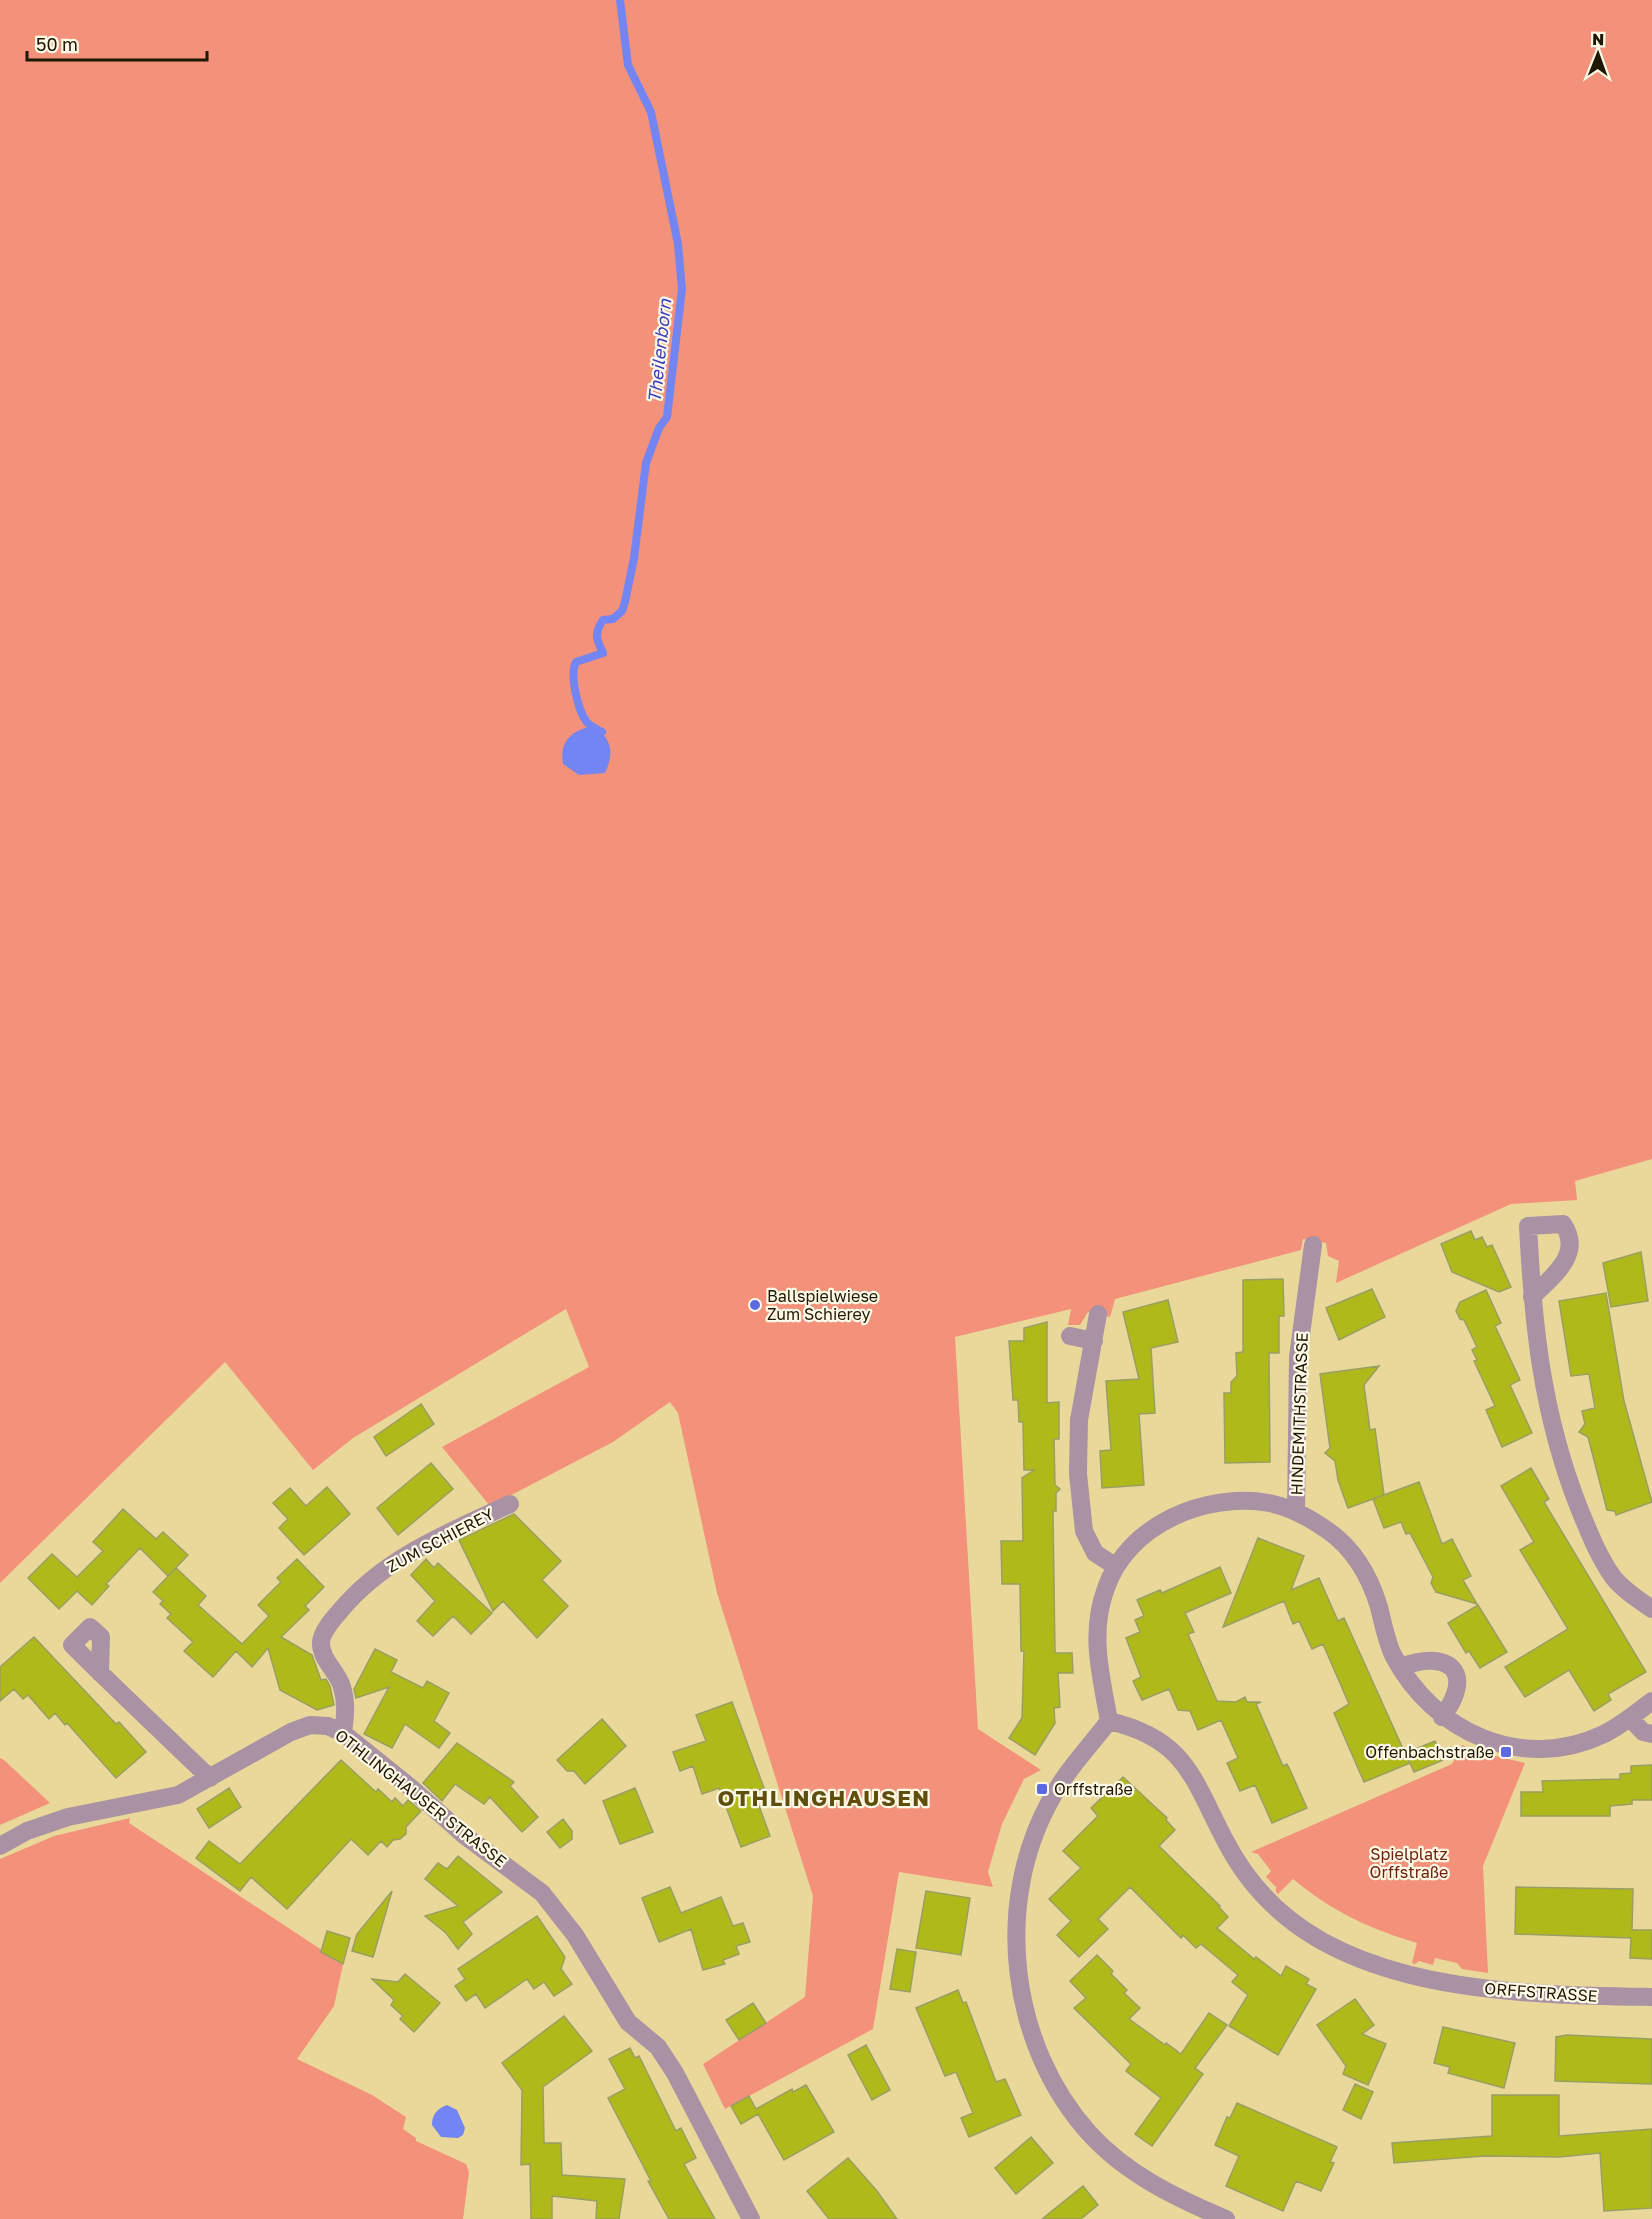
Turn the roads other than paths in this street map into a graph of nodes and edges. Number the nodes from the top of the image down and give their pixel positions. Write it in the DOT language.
graph roads {
  1 [pos="1313,1245"];
  2 [pos="1532,1298"];
  3 [pos="1098,1314"];
  4 [pos="1070,1336"];
  5 [pos="1094,1341"];
  6 [pos="510,1504"];
  7 [pos="1296,1512"];
  8 [pos="1115,1566"];
  9 [pos="1652,1609"];
  10 [pos="1401,1667"];
  11 [pos="100,1673"];
  12 [pos="1652,1701"];
  13 [pos="1442,1717"];
  14 [pos="1631,1719"];
  15 [pos="1110,1721"];
  16 [pos="343,1733"];
  17 [pos="1652,1734"];
  18 [pos="210,1778"];
  19 [pos="0,1846"];
  20 [pos="1652,1997"];
  21 [pos="751,2219"];
  22 [pos="1226,2219"];
  1 -- 7 [label="street, HINDEMITHSTRASSE"];
  2 -- 9 [label="street"];
  3 -- 5 [label="street"];
  4 -- 5 [label="street"];
  5 -- 8 [label="street"];
  6 -- 16 [label="street, ZUM SCHIEREY"];
  7 -- 8 [label="street, HINDEMITHSTRASSE"];
  7 -- 10 [label="street, HINDEMITHSTRASSE"];
  8 -- 15 [label="street, HINDEMITHSTRASSE"];
  10 -- 13 [label="street, HINDEMITHSTRASSE"];
  10 -- 13 [label="street"];
  11 -- 18 [label="street"];
  12 -- 14 [label="street, HINDEMITHSTRASSE"];
  13 -- 14 [label="street, HINDEMITHSTRASSE"];
  14 -- 17 [label="street"];
  15 -- 20 [label="street, ORFFSTRASSE"];
  15 -- 22 [label="street"];
  16 -- 18 [label="street, OTHLINGHAUSER STRASSE"];
  16 -- 21 [label="street, OTHLINGHAUSER STRASSE"];
  18 -- 19 [label="street, OTHLINGHAUSER STRASSE"];
}
